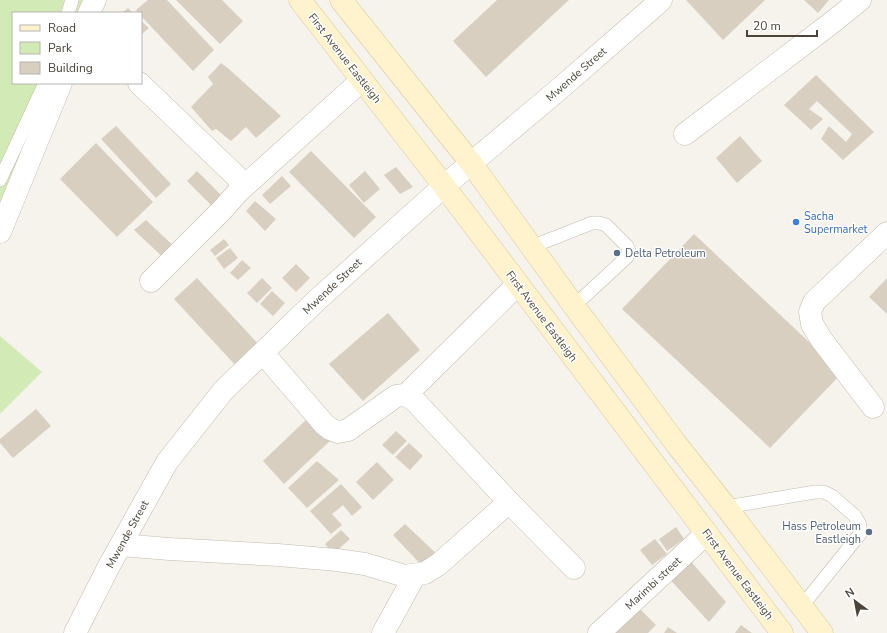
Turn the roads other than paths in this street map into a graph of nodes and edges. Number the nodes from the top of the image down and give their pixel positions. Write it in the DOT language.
graph roads {
  1 [pos="72,0"];
  2 [pos="95,0"];
  3 [pos="300,0"];
  4 [pos="341,0"];
  5 [pos="660,0"];
  6 [pos="860,0"];
  7 [pos="68,12"];
  8 [pos="89,12"];
  9 [pos="362,80"];
  10 [pos="45,84"];
  11 [pos="61,84"];
  12 [pos="140,84"];
  13 [pos="685,134"];
  14 [pos="471,163"];
  15 [pos="0,180"];
  16 [pos="444,186"];
  17 [pos="239,190"];
  18 [pos="0,232"];
  19 [pos="887,233"];
  20 [pos="531,247"];
  21 [pos="151,282"];
  22 [pos="518,284"];
  23 [pos="574,306"];
  24 [pos="263,353"];
  25 [pos="406,395"];
  26 [pos="873,406"];
  27 [pos="509,502"];
  28 [pos="726,507"];
  29 [pos="707,533"];
  30 [pos="121,545"];
  31 [pos="574,568"];
  32 [pos="415,575"];
  33 [pos="802,606"];
  34 [pos="75,633"];
  35 [pos="383,633"];
  36 [pos="599,633"];
  37 [pos="782,633"];
  38 [pos="822,633"];
  1 -- 7 [label="lane"];
  2 -- 8 [label="street"];
  3 -- 9 [label="main road, First Avenue Eastleigh"];
  4 -- 14 [label="main road"];
  5 -- 14 [label="street, Mwende Street"];
  6 -- 13 [label="street"];
  9 -- 16 [label="main road, First Avenue Eastleigh"];
  9 -- 17 [label="street"];
  10 -- 15 [label="lane"];
  11 -- 18 [label="street"];
  12 -- 17 [label="street"];
  14 -- 16 [label="street, Mwende Street"];
  14 -- 20 [label="main road"];
  16 -- 22 [label="main road, First Avenue Eastleigh"];
  16 -- 24 [label="street, Mwende Street"];
  17 -- 21 [label="street"];
  19 -- 26 [label="street"];
  20 -- 23 [label="main road"];
  20 -- 23 [label="lane"];
  22 -- 25 [label="street"];
  22 -- 29 [label="main road, First Avenue Eastleigh"];
  23 -- 28 [label="main road"];
  24 -- 25 [label="street"];
  24 -- 30 [label="street, Mwende Street"];
  25 -- 27 [label="street"];
  27 -- 31 [label="street"];
  27 -- 32 [label="street"];
  28 -- 33 [label="main road"];
  28 -- 33 [label="lane"];
  29 -- 36 [label="street, Marimbi street"];
  29 -- 37 [label="main road, First Avenue Eastleigh"];
  30 -- 32 [label="street"];
  30 -- 34 [label="street, Mwende Street"];
  32 -- 35 [label="street"];
  33 -- 38 [label="main road"];
}
